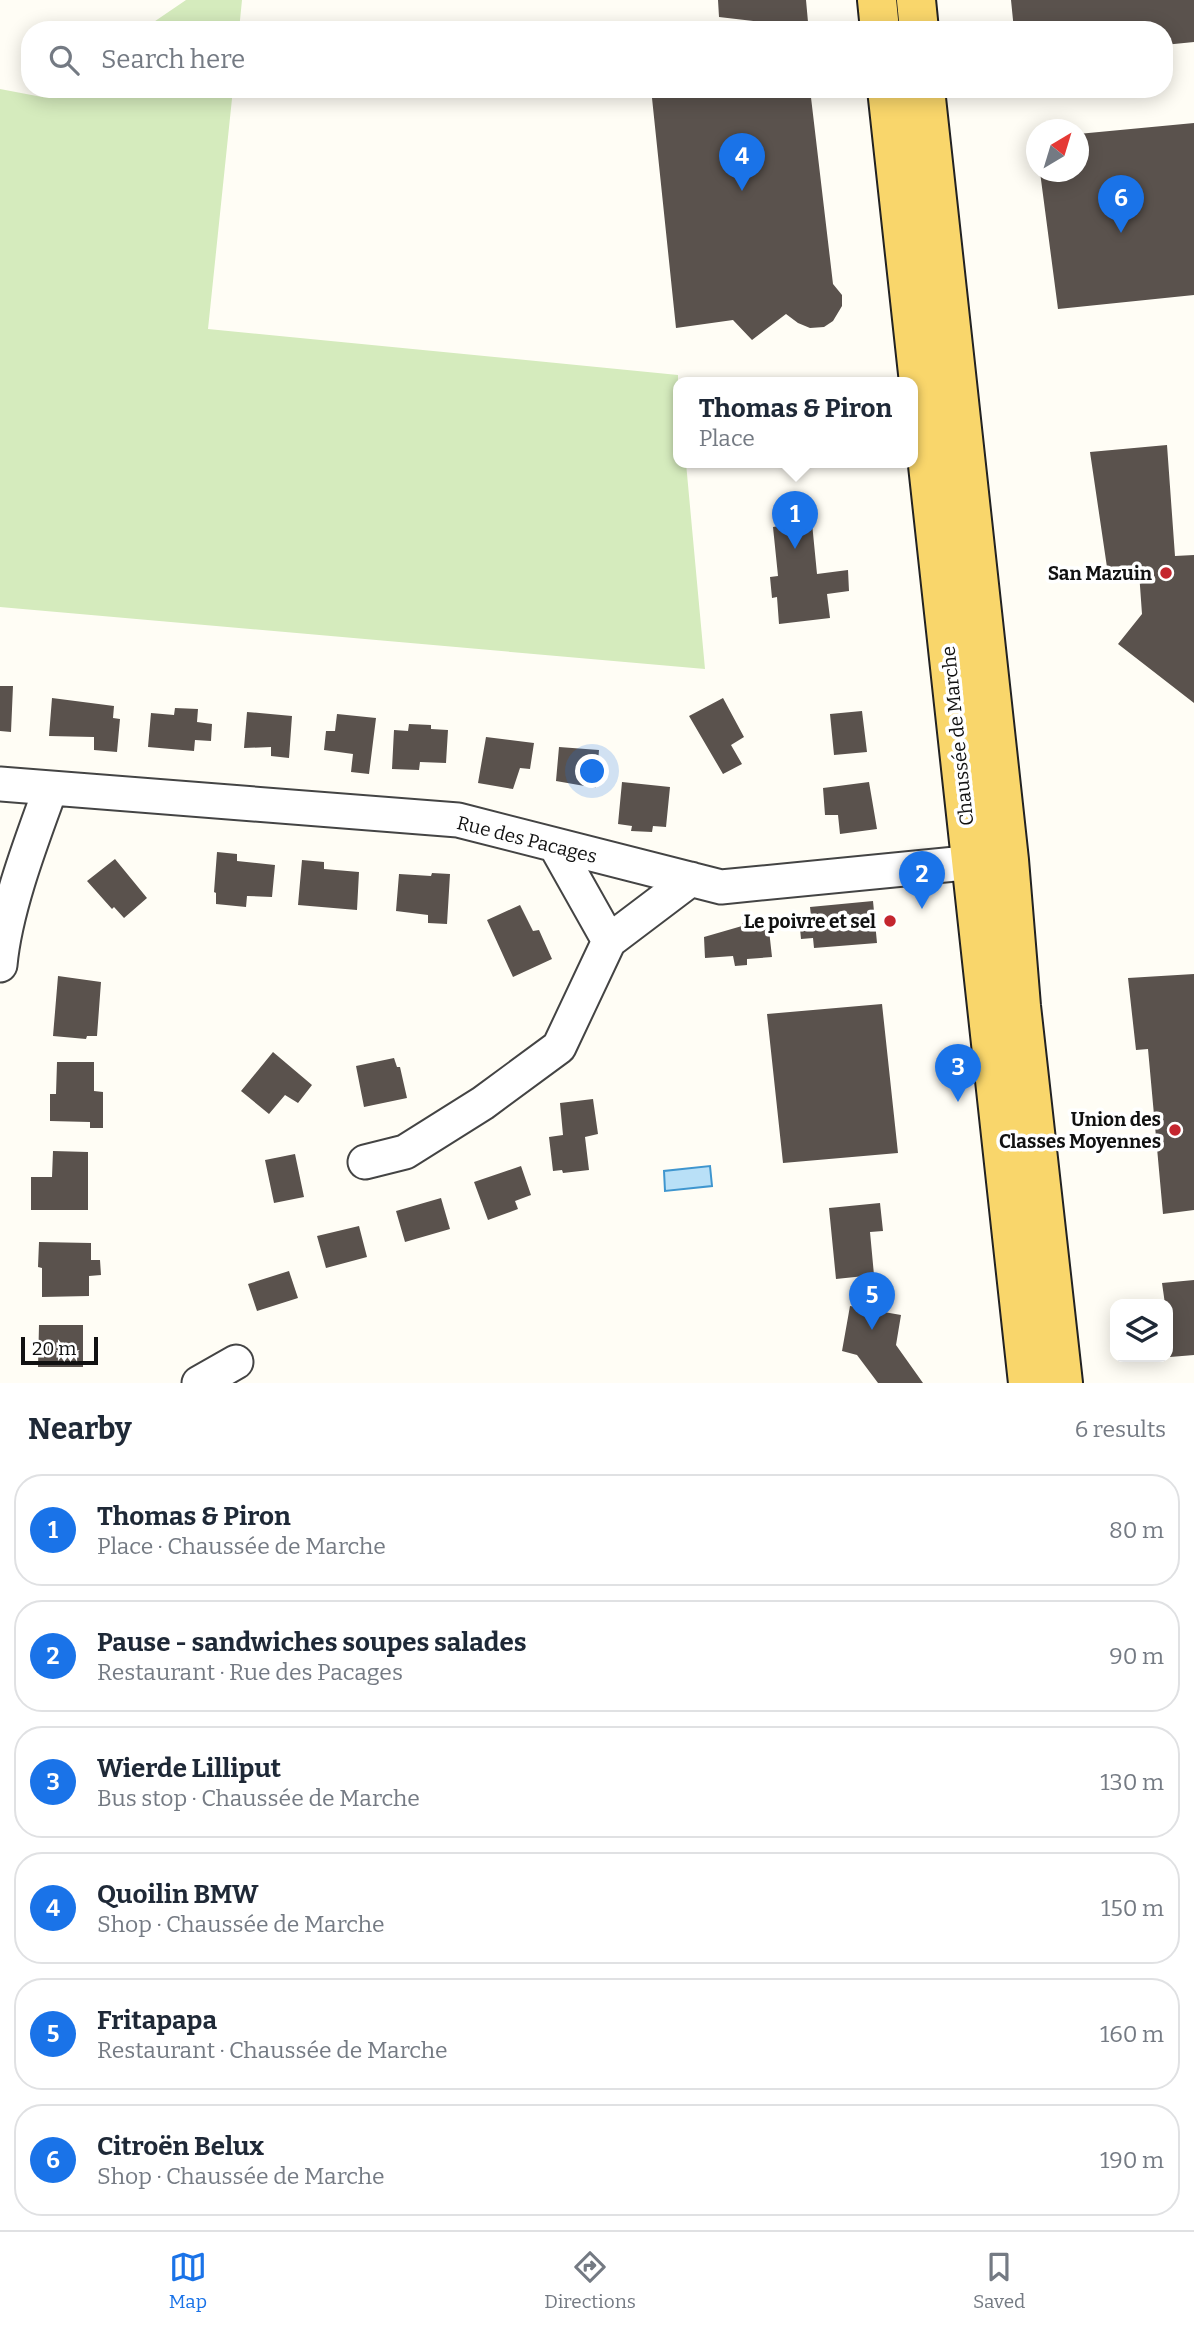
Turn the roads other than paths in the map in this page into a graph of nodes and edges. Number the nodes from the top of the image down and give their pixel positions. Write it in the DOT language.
graph roads {
  1 [pos="877,0"];
  2 [pos="916,0"];
  3 [pos="879,21"];
  4 [pos="918,21"];
  5 [pos="888,98"];
  6 [pos="926,98"];
  7 [pos="0,784"];
  8 [pos="50,790"];
  9 [pos="555,845"];
  10 [pos="1009,860"];
  11 [pos="971,862"];
  12 [pos="691,879"];
  13 [pos="609,941"];
  14 [pos="0,965"];
  15 [pos="365,1162"];
  16 [pos="236,1362"];
  17 [pos="199,1383"];
  18 [pos="1028,1383"];
  19 [pos="1063,1383"];
  1 -- 3 [label="main road"];
  2 -- 4 [label="main road"];
  5 -- 11 [label="main road, Chaussée de Marche"];
  6 -- 10 [label="main road, Chaussée de Marche"];
  7 -- 8 [label="street, Rue des Pacages"];
  8 -- 9 [label="street, Rue des Pacages"];
  8 -- 14 [label="street"];
  9 -- 12 [label="street, Rue des Pacages"];
  9 -- 13 [label="street"];
  10 -- 11 [label="street, Rue des Pacages"];
  10 -- 19 [label="main road, Chaussée de Marche"];
  11 -- 12 [label="street, Rue des Pacages"];
  11 -- 18 [label="main road, Chaussée de Marche"];
  12 -- 13 [label="street"];
  13 -- 15 [label="street"];
  16 -- 17 [label="street"];
}
